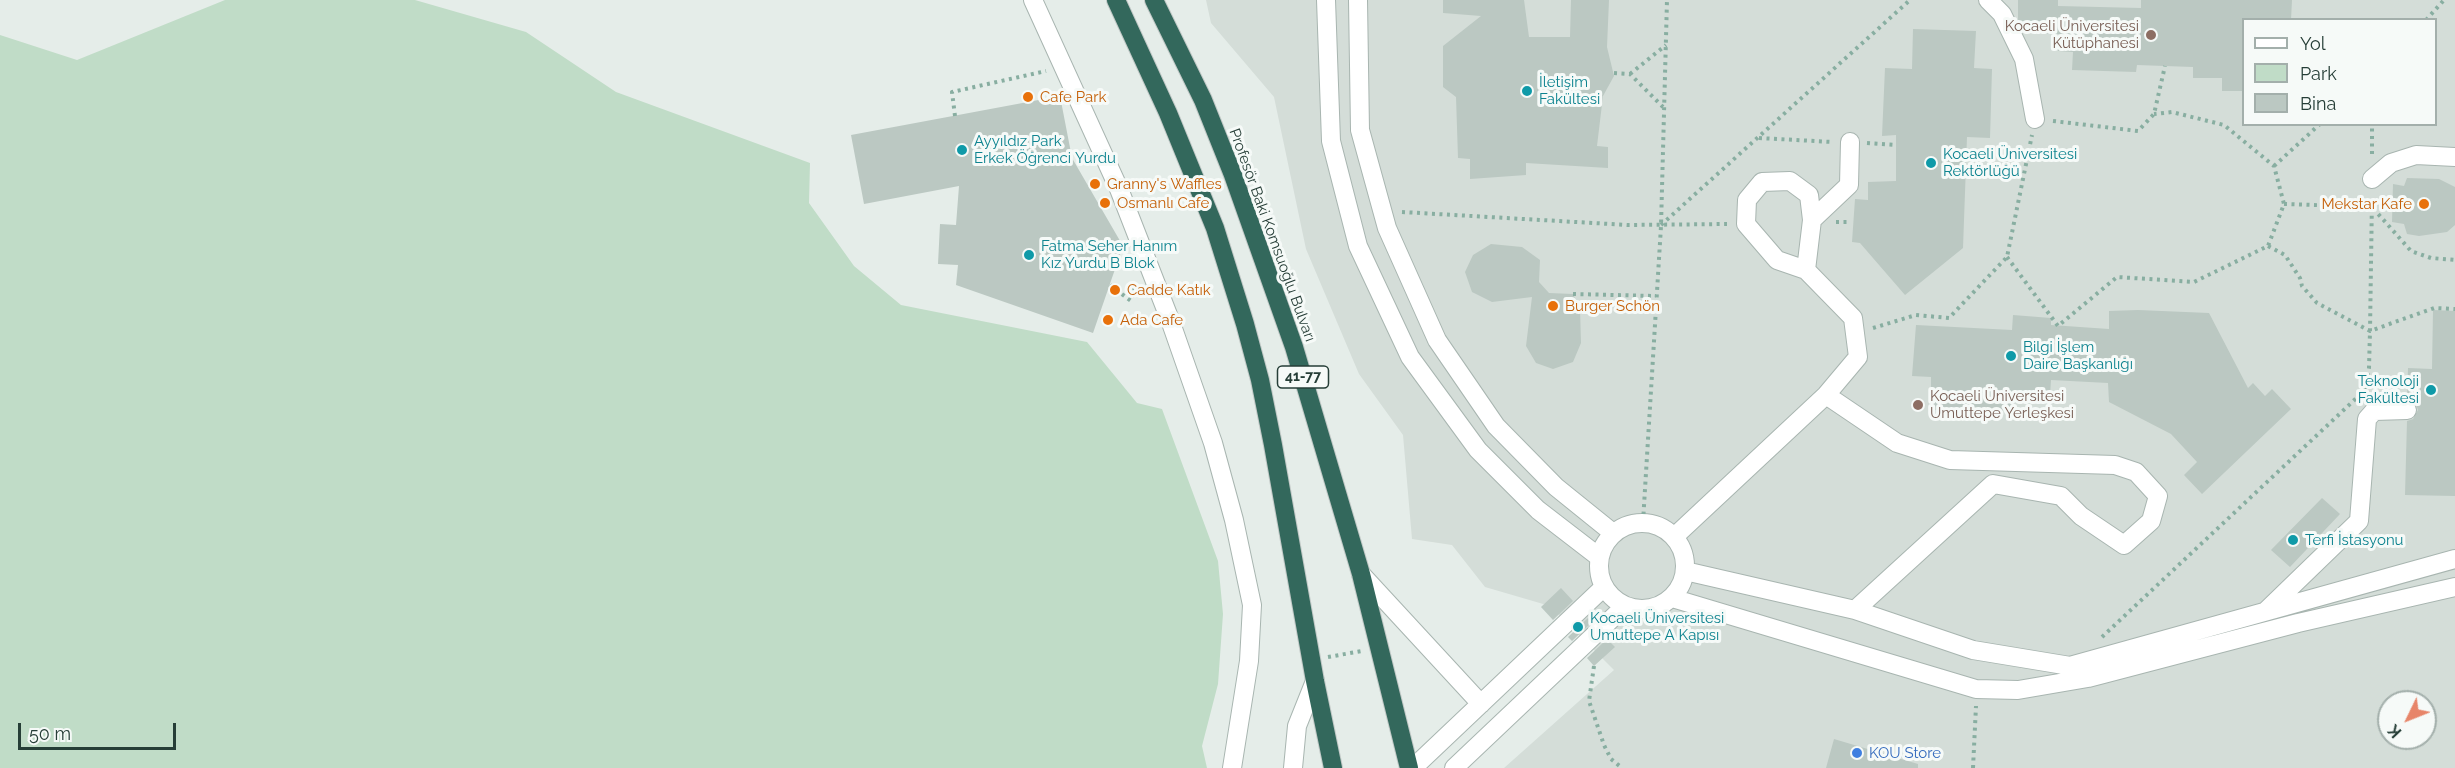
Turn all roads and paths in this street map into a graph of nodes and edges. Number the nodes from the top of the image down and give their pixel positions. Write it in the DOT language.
graph roads {
  1 [pos="1033,0"];
  2 [pos="1116,0"];
  3 [pos="1154,0"];
  4 [pos="1326,0"];
  5 [pos="1358,0"];
  6 [pos="1667,0"];
  7 [pos="1910,0"];
  8 [pos="1988,0"];
  9 [pos="2444,0"];
  10 [pos="2428,18"];
  11 [pos="1666,45"];
  12 [pos="2165,66"];
  13 [pos="1064,67"];
  14 [pos="1614,74"];
  15 [pos="1630,74"];
  16 [pos="1664,108"];
  17 [pos="2154,114"];
  18 [pos="955,116"];
  19 [pos="2035,119"];
  20 [pos="2318,126"];
  21 [pos="2372,126"];
  22 [pos="1758,138"];
  23 [pos="1850,142"];
  24 [pos="1896,145"];
  25 [pos="2455,157"];
  26 [pos="2274,166"];
  27 [pos="2372,179"];
  28 [pos="2284,204"];
  29 [pos="2372,207"];
  30 [pos="1383,213"];
  31 [pos="1812,220"];
  32 [pos="1746,224"];
  33 [pos="1661,226"];
  34 [pos="2268,246"];
  35 [pos="2007,257"];
  36 [pos="2455,260"];
  37 [pos="1806,270"];
  38 [pos="1136,281"];
  39 [pos="1110,285"];
  40 [pos="1573,294"];
  41 [pos="1656,297"];
  42 [pos="2455,309"];
  43 [pos="2370,332"];
  44 [pos="1855,334"];
  45 [pos="1826,394"];
  46 [pos="2407,410"];
  47 [pos="1643,522"];
  48 [pos="1613,533"];
  49 [pos="1674,537"];
  50 [pos="1599,557"];
  51 [pos="2455,559"];
  52 [pos="1685,571"];
  53 [pos="1362,574"];
  54 [pos="1604,587"];
  55 [pos="2455,587"];
  56 [pos="1672,598"];
  57 [pos="1624,607"];
  58 [pos="1855,610"];
  59 [pos="2266,611"];
  60 [pos="2096,642"];
  61 [pos="1381,648"];
  62 [pos="1312,659"];
  63 [pos="1594,666"];
  64 [pos="1315,681"];
  65 [pos="1976,689"];
  66 [pos="1481,704"];
  67 [pos="1232,768"];
  68 [pos="1293,768"];
  69 [pos="1333,768"];
  70 [pos="1409,768"];
  71 [pos="1413,768"];
  72 [pos="1454,768"];
  73 [pos="1622,768"];
  74 [pos="1972,768"];
  1 -- 13 [label="lane"];
  2 -- 62 [label="highway, 41-77"];
  3 -- 53 [label="highway, Profesör Baki Komsuoğlu Bulvarı / 41-77"];
  4 -- 50 [label="lane"];
  5 -- 30 [label="lane"];
  6 -- 11 [label="path"];
  7 -- 22 [label="path"];
  8 -- 19 [label="lane"];
  9 -- 10 [label="path"];
  11 -- 15 [label="path"];
  11 -- 16 [label="path"];
  12 -- 17 [label="path"];
  13 -- 18 [label="path"];
  13 -- 67 [label="lane"];
  14 -- 15 [label="path"];
  15 -- 16 [label="path"];
  16 -- 33 [label="path"];
  17 -- 19 [label="path"];
  17 -- 26 [label="path"];
  19 -- 35 [label="path"];
  20 -- 26 [label="path"];
  21 -- 27 [label="path"];
  22 -- 23 [label="path"];
  22 -- 33 [label="path"];
  23 -- 24 [label="path"];
  23 -- 31 [label="lane"];
  25 -- 27 [label="lane"];
  26 -- 28 [label="path"];
  27 -- 29 [label="path"];
  28 -- 29 [label="path"];
  28 -- 34 [label="path"];
  29 -- 36 [label="path"];
  29 -- 43 [label="path"];
  30 -- 33 [label="path"];
  30 -- 48 [label="lane"];
  31 -- 32 [label="lane"];
  31 -- 37 [label="lane"];
  32 -- 33 [label="path"];
  32 -- 37 [label="lane"];
  33 -- 41 [label="path"];
  34 -- 35 [label="path"];
  34 -- 43 [label="path"];
  35 -- 44 [label="path"];
  37 -- 44 [label="lane"];
  38 -- 39 [label="path"];
  40 -- 41 [label="path"];
  41 -- 47 [label="path"];
  42 -- 43 [label="path"];
  43 -- 60 [label="path"];
  44 -- 45 [label="lane"];
  45 -- 49 [label="lane"];
  45 -- 58 [label="lane"];
  46 -- 59 [label="lane"];
  47 -- 48 [label="lane"];
  47 -- 49 [label="lane"];
  48 -- 50 [label="lane"];
  49 -- 52 [label="lane"];
  50 -- 54 [label="lane"];
  51 -- 59 [label="lane"];
  52 -- 56 [label="lane"];
  52 -- 58 [label="lane"];
  53 -- 61 [label="highway, Profesör Baki Komsuoğlu Bulvarı / 41-77"];
  53 -- 66 [label="lane"];
  54 -- 57 [label="lane"];
  54 -- 66 [label="lane"];
  55 -- 65 [label="lane"];
  56 -- 57 [label="lane"];
  56 -- 65 [label="lane"];
  57 -- 72 [label="lane"];
  58 -- 59 [label="lane"];
  61 -- 62 [label="path"];
  61 -- 70 [label="highway, Profesör Baki Komsuoğlu Bulvarı / 41-77"];
  62 -- 64 [label="highway, 41-77"];
  63 -- 73 [label="path"];
  64 -- 68 [label="lane"];
  64 -- 69 [label="highway, 41-77"];
  65 -- 74 [label="path"];
  66 -- 71 [label="lane"];
}
